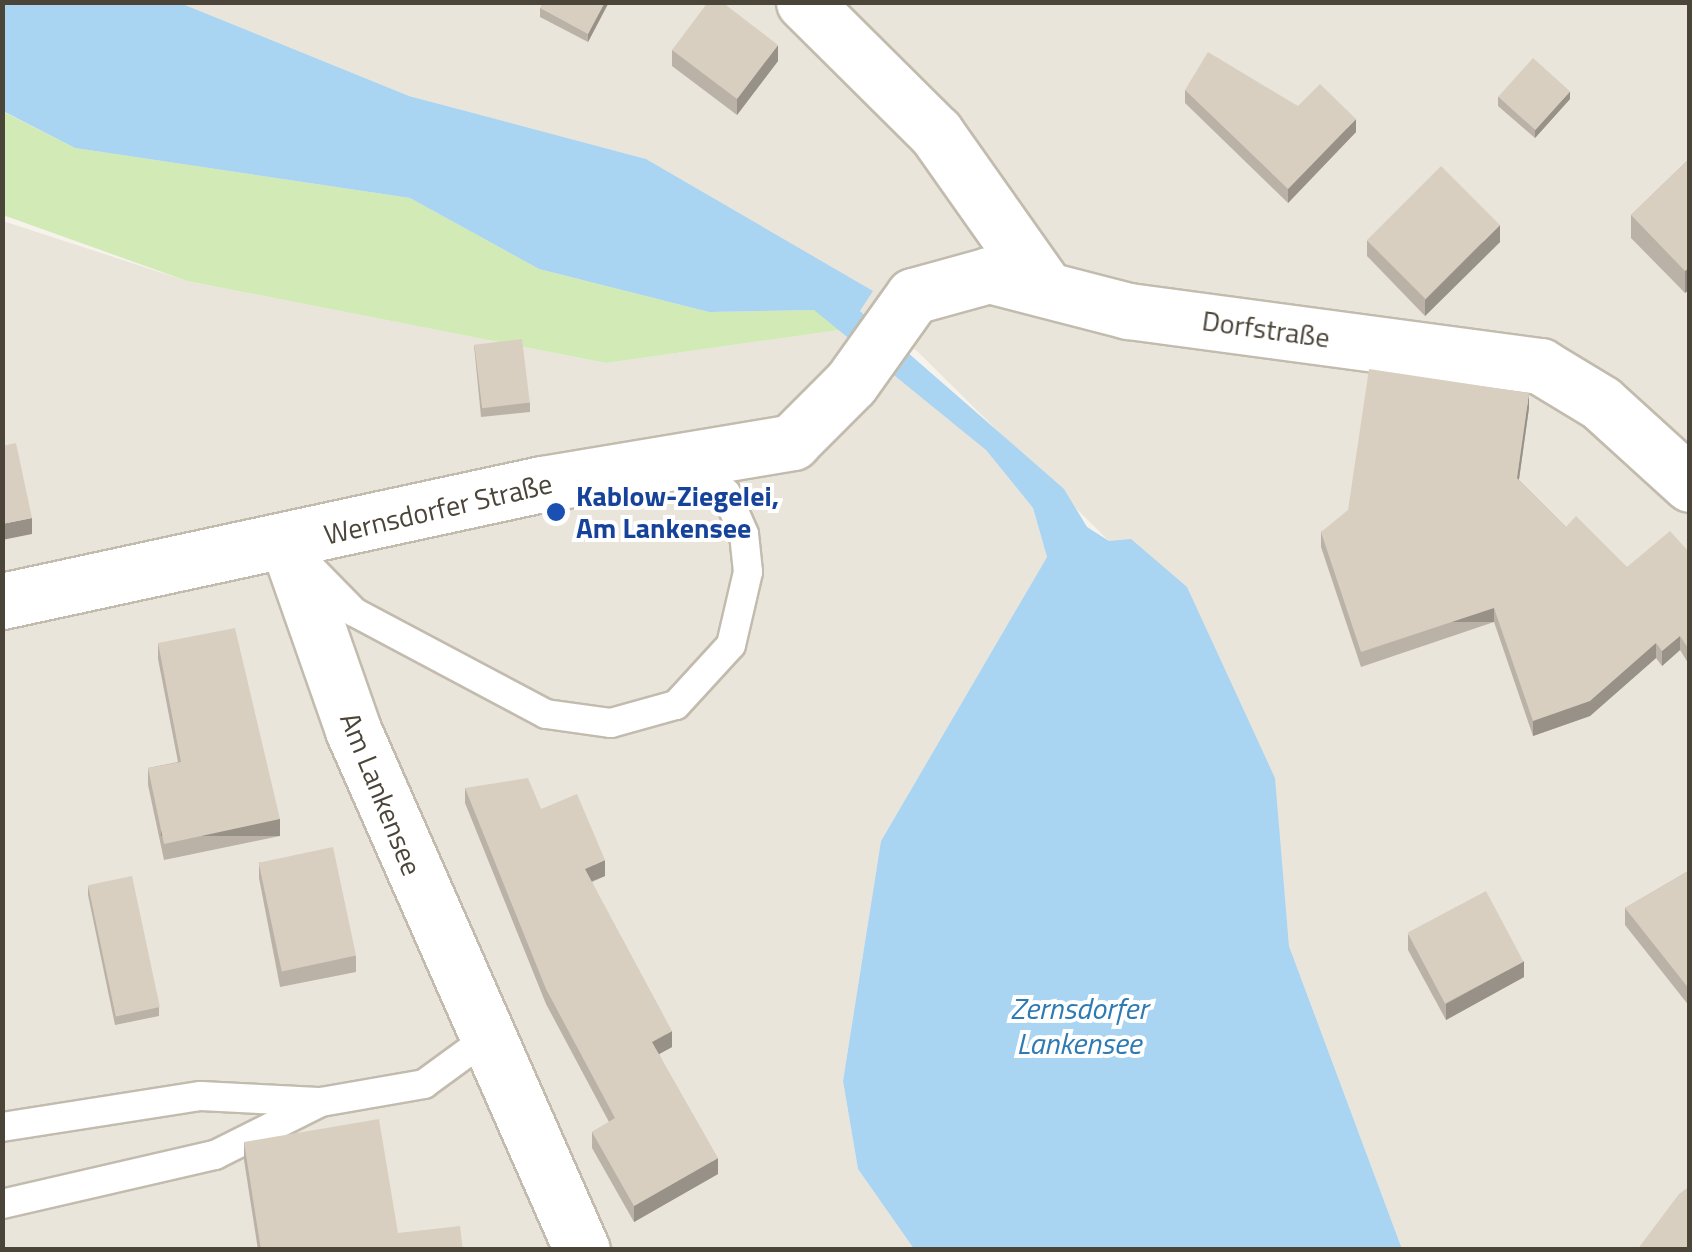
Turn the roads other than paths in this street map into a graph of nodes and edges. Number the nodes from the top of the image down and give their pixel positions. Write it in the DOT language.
graph roads {
  1 [pos="804,2"];
  2 [pos="1042,283"];
  3 [pos="850,383"];
  4 [pos="690,466"];
  5 [pos="1690,484"];
  6 [pos="288,544"];
  7 [pos="2,602"];
  8 [pos="487,1038"];
  9 [pos="321,1102"];
  10 [pos="2,1127"];
  11 [pos="2,1204"];
  12 [pos="582,1250"];
  1 -- 2 [label="street"];
  2 -- 3 [label="street, Dorfstraße"];
  2 -- 5 [label="street, Dorfstraße"];
  3 -- 4 [label="street, Wernsdorfer Straße"];
  4 -- 6 [label="street, Wernsdorfer Straße"];
  4 -- 6 [label="lane"];
  6 -- 7 [label="street, Wernsdorfer Straße"];
  6 -- 8 [label="street, Am Lankensee"];
  8 -- 9 [label="lane"];
  8 -- 12 [label="street, Am Lankensee"];
  9 -- 10 [label="lane"];
  9 -- 11 [label="lane"];
}
